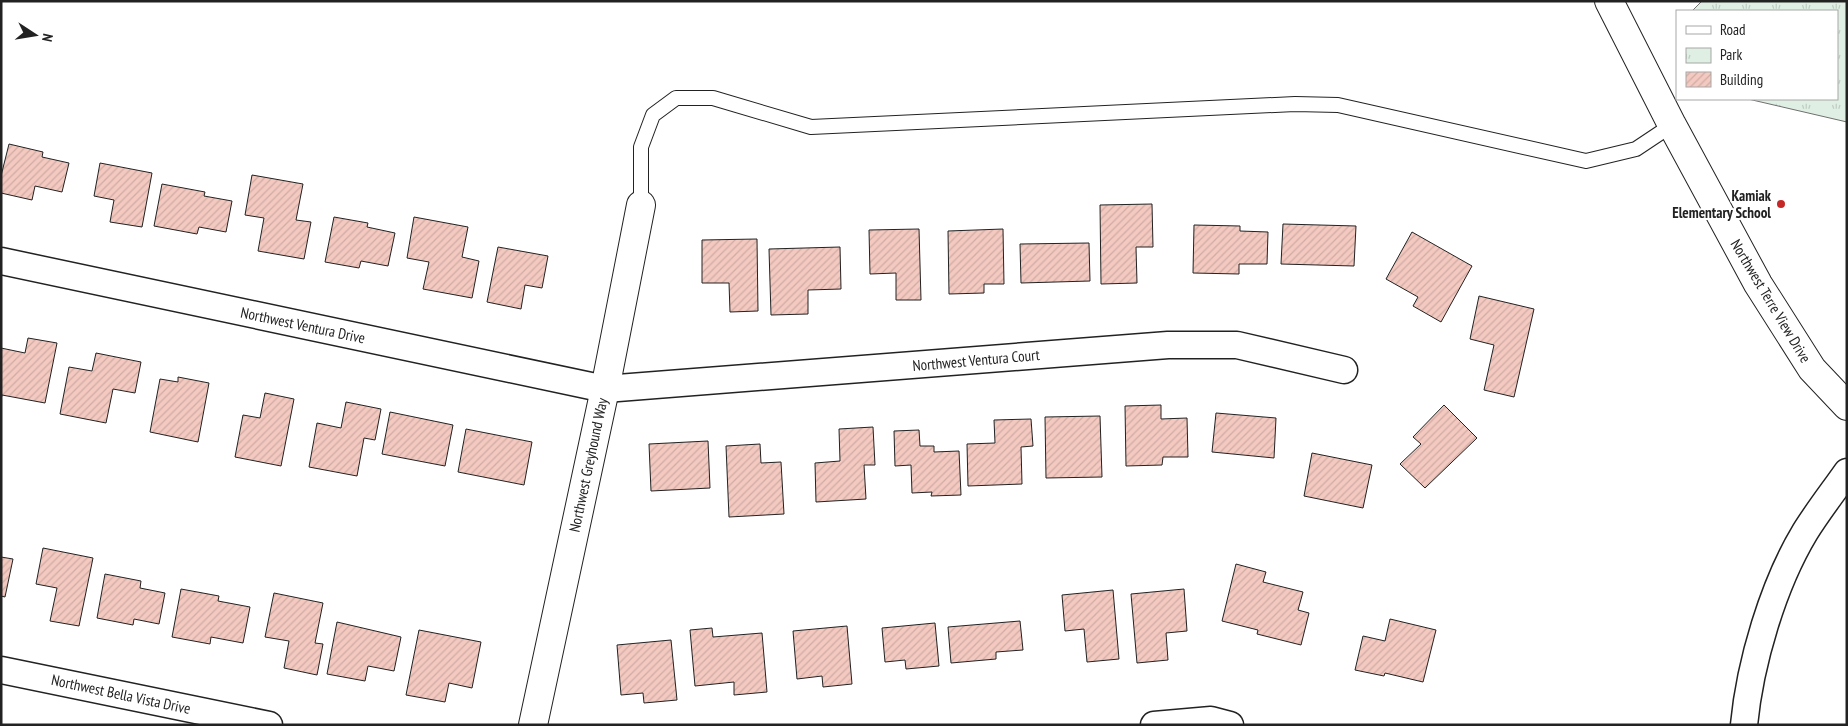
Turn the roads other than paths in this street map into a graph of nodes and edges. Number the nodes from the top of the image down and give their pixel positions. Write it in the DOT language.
graph roads {
  1 [pos="1609,1"];
  2 [pos="1672,125"];
  3 [pos="641,205"];
  4 [pos="1,261"];
  5 [pos="1344,370"];
  6 [pos="605,389"];
  7 [pos="1847,406"];
  8 [pos="1847,472"];
  9 [pos="1,670"];
  10 [pos="270,725"];
  11 [pos="533,725"];
  12 [pos="1154,725"];
  13 [pos="1230,725"];
  14 [pos="1744,725"];
  1 -- 2 [label="street, Northwest Terre View Drive"];
  2 -- 3 [label="lane"];
  2 -- 7 [label="street, Northwest Terre View Drive"];
  3 -- 6 [label="street, Northwest Greyhound Way"];
  4 -- 6 [label="street, Northwest Ventura Drive"];
  5 -- 6 [label="street, Northwest Ventura Court"];
  6 -- 11 [label="street, Northwest Greyhound Way"];
  8 -- 14 [label="street"];
  9 -- 10 [label="street, Northwest Bella Vista Drive"];
  12 -- 13 [label="street"];
}
